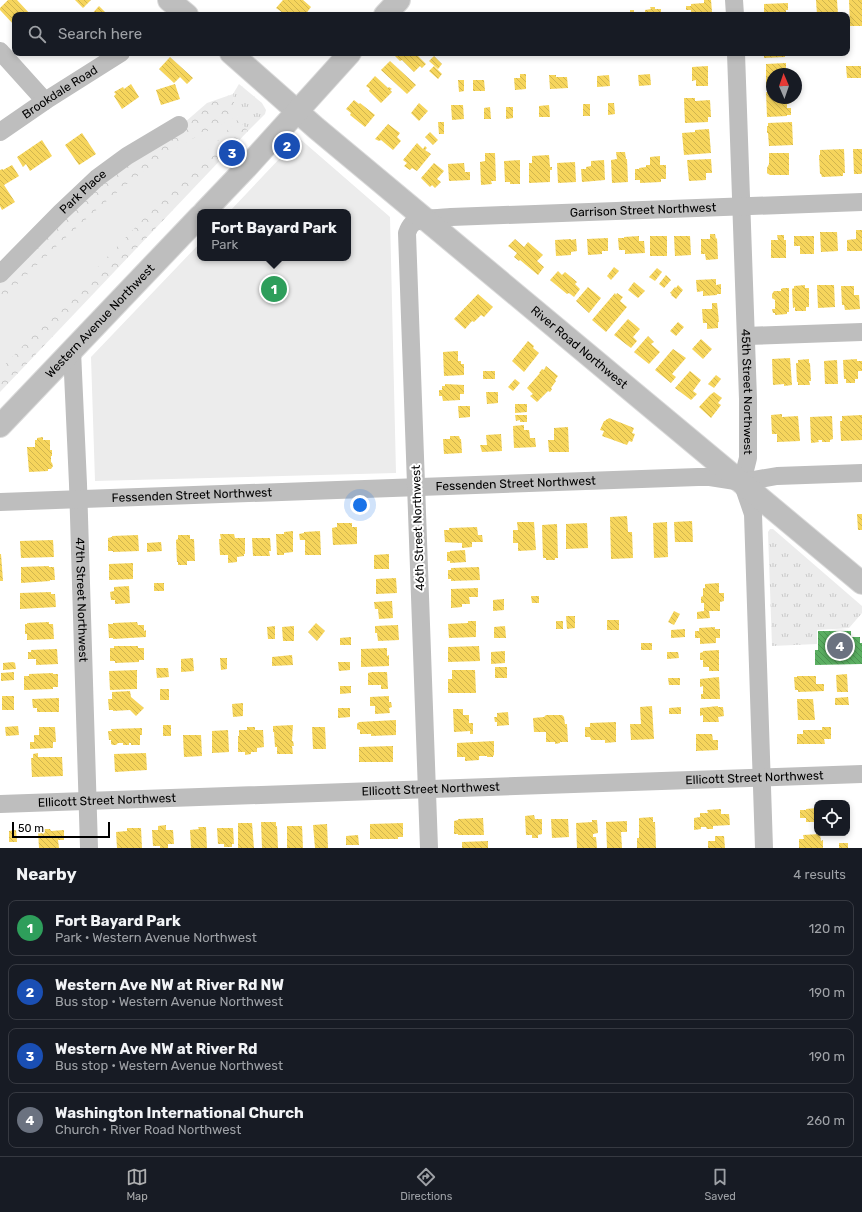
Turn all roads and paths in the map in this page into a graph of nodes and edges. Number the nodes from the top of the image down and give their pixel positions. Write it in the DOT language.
graph roads {
  1 [pos="398,0"];
  2 [pos="734,0"];
  3 [pos="388,12"];
  4 [pos="735,12"];
  5 [pos="0,51"];
  6 [pos="117,56"];
  7 [pos="234,56"];
  8 [pos="347,56"];
  9 [pos="736,56"];
  10 [pos="45,101"];
  11 [pos="297,111"];
  12 [pos="179,125"];
  13 [pos="0,132"];
  14 [pos="862,202"];
  15 [pos="742,206"];
  16 [pos="207,209"];
  17 [pos="197,219"];
  18 [pos="425,219"];
  19 [pos="0,274"];
  20 [pos="862,332"];
  21 [pos="746,336"];
  22 [pos="72,351"];
  23 [pos="0,426"];
  24 [pos="862,473"];
  25 [pos="742,482"];
  26 [pos="416,487"];
  27 [pos="78,499"];
  28 [pos="0,502"];
  29 [pos="862,583"];
  30 [pos="862,774"];
  31 [pos="761,778"];
  32 [pos="427,790"];
  33 [pos="87,801"];
  34 [pos="0,804"];
  35 [pos="89,848"];
  36 [pos="429,848"];
  37 [pos="764,848"];
  1 -- 3 [label="main road"];
  2 -- 4 [label="street"];
  5 -- 10 [label="street"];
  6 -- 10 [label="street, Brookdale Road"];
  7 -- 11 [label="main road, River Road Northwest"];
  8 -- 11 [label="main road"];
  9 -- 15 [label="street, 45th Street Northwest"];
  10 -- 13 [label="street, Brookdale Road"];
  11 -- 16 [label="main road"];
  11 -- 18 [label="main road, River Road Northwest"];
  12 -- 19 [label="street, Park Place"];
  14 -- 15 [label="street, Garrison Street Northwest"];
  15 -- 18 [label="street, Garrison Street Northwest"];
  15 -- 21 [label="street, 45th Street Northwest"];
  17 -- 22 [label="main road, Western Avenue Northwest"];
  18 -- 25 [label="main road, River Road Northwest"];
  18 -- 26 [label="street, 46th Street Northwest"];
  20 -- 21 [label="street"];
  21 -- 25 [label="street, 45th Street Northwest"];
  22 -- 23 [label="main road, Western Avenue Northwest"];
  22 -- 27 [label="street, 47th Street Northwest"];
  24 -- 25 [label="street, Fessenden Street Northwest"];
  25 -- 26 [label="street, Fessenden Street Northwest"];
  25 -- 29 [label="main road, River Road Northwest"];
  25 -- 31 [label="street"];
  26 -- 27 [label="street, Fessenden Street Northwest"];
  26 -- 32 [label="street, 46th Street Northwest"];
  27 -- 28 [label="street, Fessenden Street Northwest"];
  27 -- 33 [label="street, 47th Street Northwest"];
  30 -- 31 [label="street, Ellicott Street Northwest"];
  31 -- 32 [label="street, Ellicott Street Northwest"];
  31 -- 37 [label="street"];
  32 -- 33 [label="street, Ellicott Street Northwest"];
  32 -- 36 [label="street, 46th Street Northwest"];
  33 -- 34 [label="street, Ellicott Street Northwest"];
  33 -- 35 [label="street, 47th Street Northwest"];
}
